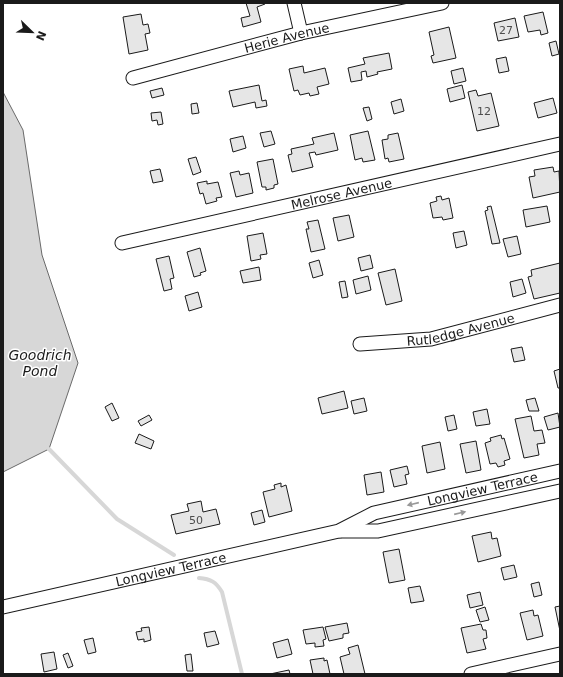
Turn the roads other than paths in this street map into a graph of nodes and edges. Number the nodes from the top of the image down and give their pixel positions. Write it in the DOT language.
graph roads {
  1 [pos="294,3"];
  2 [pos="442,3"];
  3 [pos="301,33"];
  4 [pos="133,78"];
  5 [pos="560,144"];
  6 [pos="122,243"];
  7 [pos="560,305"];
  8 [pos="360,344"];
  9 [pos="560,471"];
  10 [pos="560,491"];
  11 [pos="338,530"];
  12 [pos="3,607"];
  13 [pos="560,654"];
  14 [pos="471,674"];
  1 -- 3 [label="street"];
  2 -- 3 [label="street, Herie Avenue"];
  3 -- 4 [label="street, Herie Avenue"];
  5 -- 6 [label="street, Melrose Avenue"];
  7 -- 8 [label="street, Rutledge Avenue"];
  9 -- 11 [label="street, Longview Terrace, one-way"];
  11 -- 10 [label="street, Longview Terrace, one-way"];
  11 -- 12 [label="street, Longview Terrace"];
  13 -- 14 [label="street"];
}
